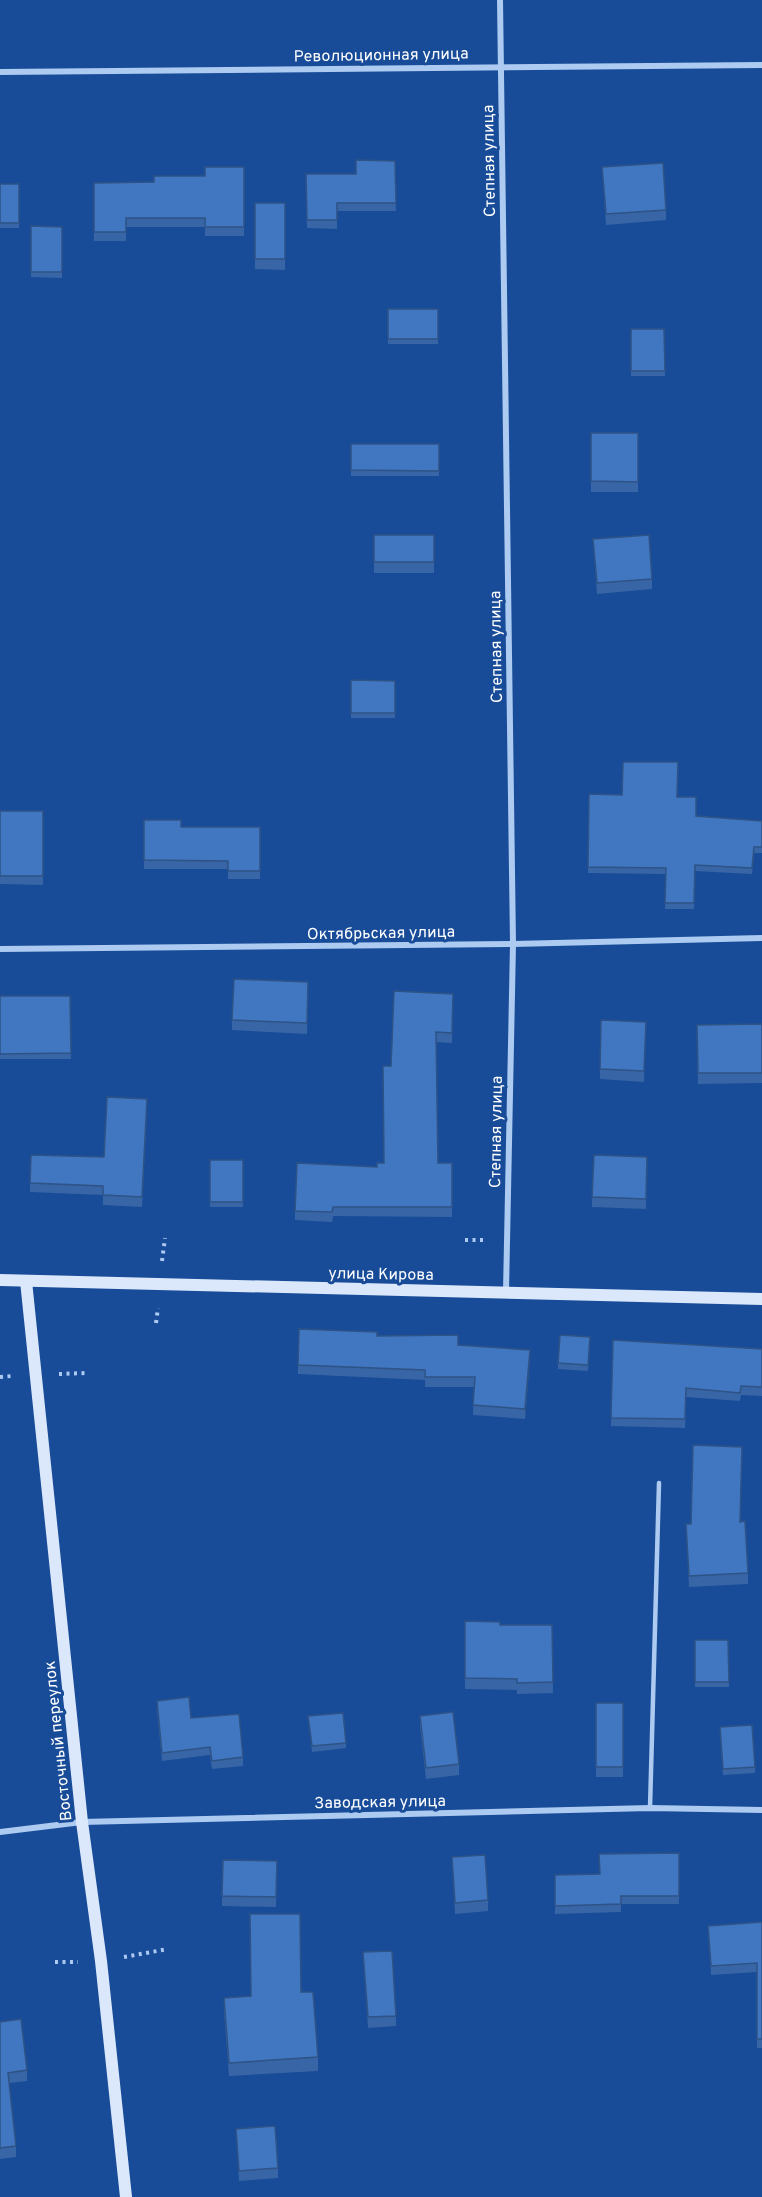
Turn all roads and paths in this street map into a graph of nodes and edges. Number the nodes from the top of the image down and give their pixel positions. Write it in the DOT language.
graph roads {
  1 [pos="500,0"];
  2 [pos="762,65"];
  3 [pos="500,66"];
  4 [pos="0,72"];
  5 [pos="762,938"];
  6 [pos="513,944"];
  7 [pos="0,949"];
  8 [pos="0,1280"];
  9 [pos="26,1281"];
  10 [pos="506,1293"];
  11 [pos="762,1299"];
  12 [pos="659,1483"];
  13 [pos="650,1808"];
  14 [pos="762,1810"];
  15 [pos="82,1821"];
  16 [pos="0,1832"];
  17 [pos="126,2197"];
  1 -- 3 [label="street, Степная улица"];
  2 -- 3 [label="street, Революционная улица"];
  3 -- 4 [label="street, Революционная улица"];
  3 -- 6 [label="street, Степная улица"];
  5 -- 6 [label="street, Октябрьская улица"];
  6 -- 7 [label="street, Октябрьская улица"];
  6 -- 10 [label="street, Степная улица"];
  8 -- 9 [label="street, улица Кирова"];
  9 -- 10 [label="street, улица Кирова"];
  9 -- 15 [label="street, Восточный переулок"];
  10 -- 11 [label="street, улица Кирова"];
  12 -- 13 [label="lane"];
  13 -- 14 [label="street, Заводская улица"];
  13 -- 15 [label="street, Заводская улица"];
  15 -- 16 [label="street, Заводская улица"];
  15 -- 17 [label="street, Восточный переулок"];
}
